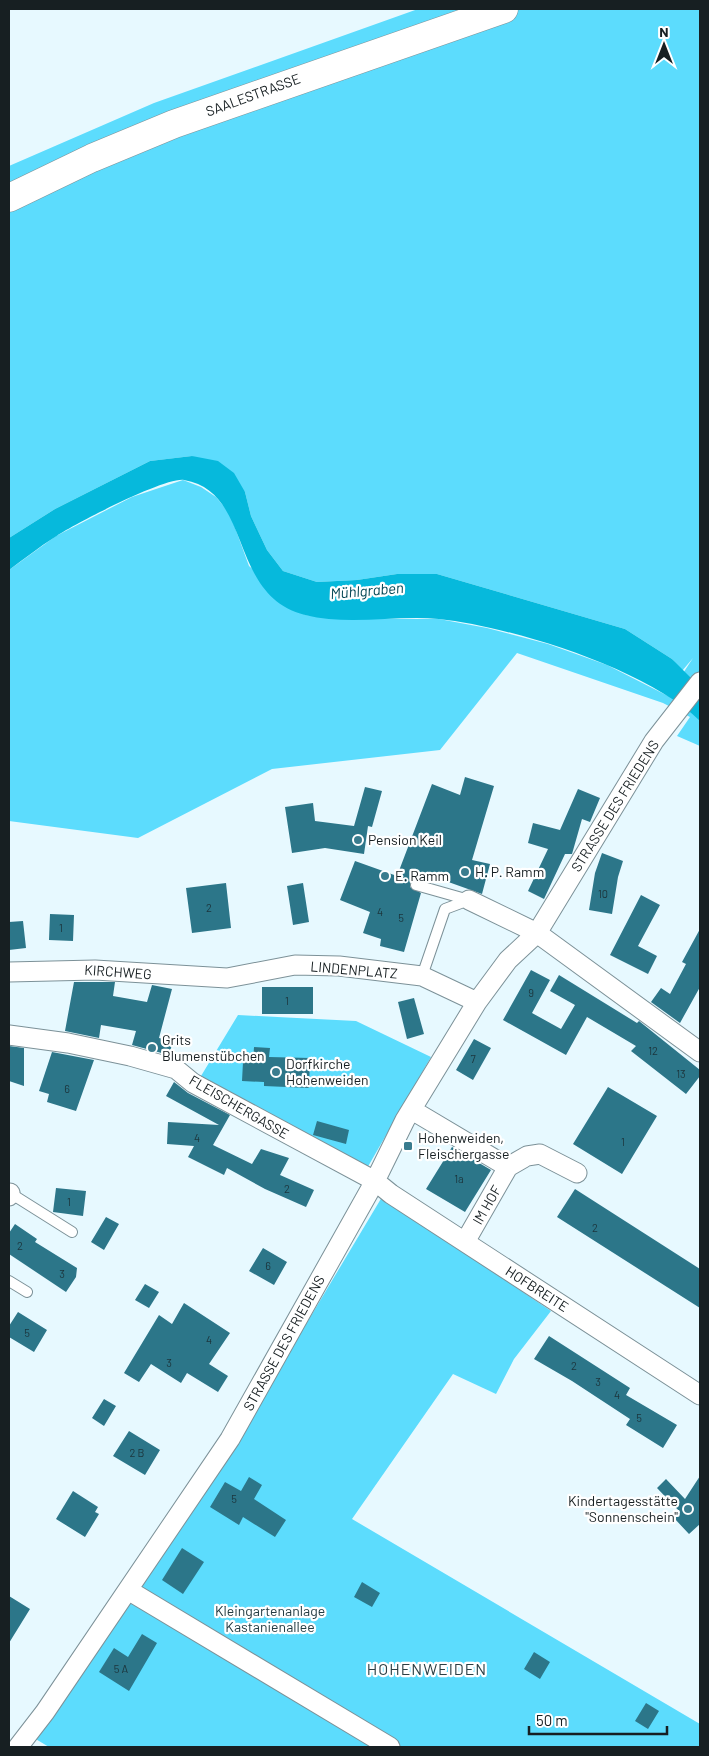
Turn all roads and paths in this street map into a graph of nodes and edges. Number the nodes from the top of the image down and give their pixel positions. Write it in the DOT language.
graph roads {
  1 [pos="504,9"];
  2 [pos="9,198"];
  3 [pos="700,682"];
  4 [pos="416,885"];
  5 [pos="469,900"];
  6 [pos="537,934"];
  7 [pos="9,972"];
  8 [pos="422,976"];
  9 [pos="227,978"];
  10 [pos="477,1002"];
  11 [pos="9,1035"];
  12 [pos="700,1052"];
  13 [pos="412,1110"];
  14 [pos="508,1168"];
  15 [pos="577,1173"];
  16 [pos="375,1181"];
  17 [pos="10,1194"];
  18 [pos="72,1232"];
  19 [pos="465,1242"];
  20 [pos="9,1281"];
  21 [pos="27,1292"];
  22 [pos="700,1395"];
  23 [pos="128,1590"];
  24 [pos="18,1747"];
  25 [pos="390,1747"];
  1 -- 2 [label="street, SAALESTRASSE"];
  3 -- 6 [label="street, STRASSE DES FRIEDENS"];
  4 -- 5 [label="lane"];
  5 -- 6 [label="street"];
  5 -- 8 [label="lane"];
  6 -- 10 [label="street, STRASSE DES FRIEDENS"];
  6 -- 12 [label="street"];
  7 -- 9 [label="street, KIRCHWEG"];
  8 -- 9 [label="street, LINDENPLATZ"];
  8 -- 10 [label="street, LINDENPLATZ"];
  10 -- 13 [label="street, STRASSE DES FRIEDENS"];
  11 -- 16 [label="street, FLEISCHERGASSE"];
  13 -- 14 [label="street"];
  13 -- 16 [label="street, STRASSE DES FRIEDENS"];
  14 -- 15 [label="street, IM HOF"];
  14 -- 19 [label="street, IM HOF"];
  16 -- 19 [label="street, HOFBREITE"];
  16 -- 23 [label="street, STRASSE DES FRIEDENS"];
  17 -- 18 [label="lane"];
  19 -- 22 [label="street, HOFBREITE"];
  20 -- 21 [label="lane"];
  23 -- 24 [label="street, STRASSE DES FRIEDENS"];
  23 -- 25 [label="street"];
}
